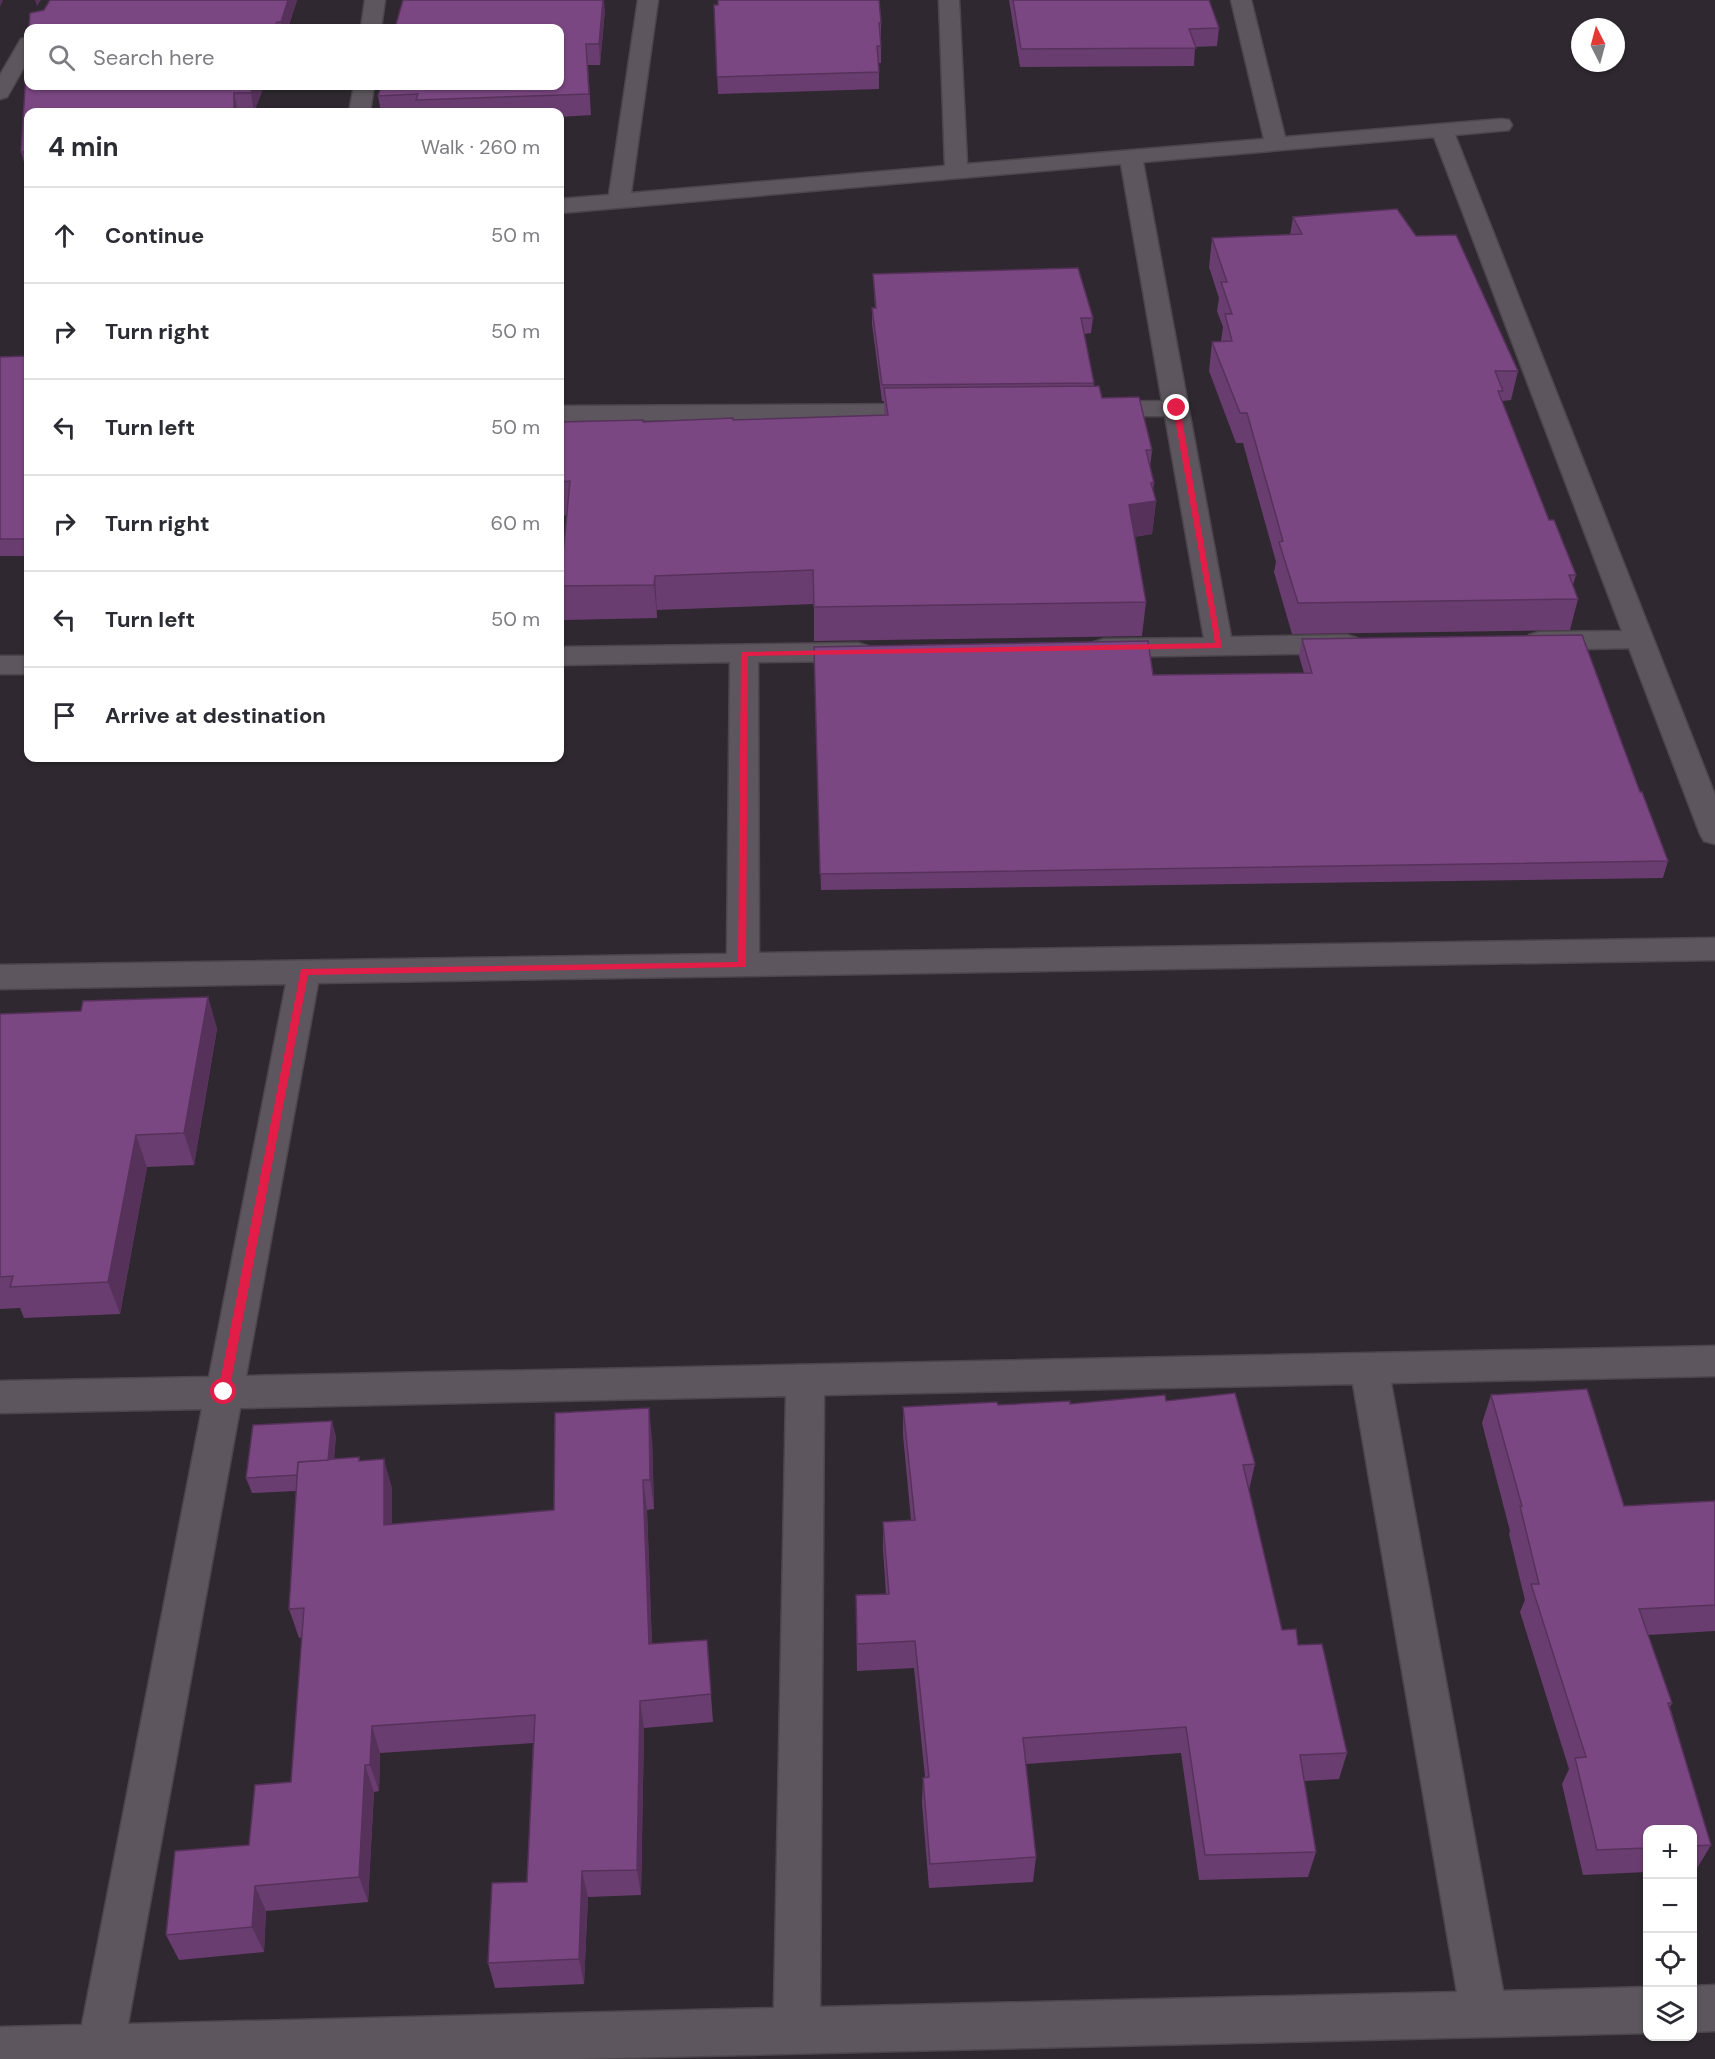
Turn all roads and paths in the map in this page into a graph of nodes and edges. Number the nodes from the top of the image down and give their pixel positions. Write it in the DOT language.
graph roads {
  1 [pos="375,0"];
  2 [pos="648,0"];
  3 [pos="949,0"];
  4 [pos="1241,0"];
  5 [pos="372,24"];
  6 [pos="24,50"];
  7 [pos="363,90"];
  8 [pos="0,93"];
  9 [pos="361,108"];
  10 [pos="1501,125"];
  11 [pos="1442,130"];
  12 [pos="1276,144"];
  13 [pos="1131,157"];
  14 [pos="956,172"];
  15 [pos="619,201"];
  16 [pos="564,206"];
  17 [pos="1177,408"];
  18 [pos="1070,409"];
  19 [pos="951,410"];
  20 [pos="564,414"];
  21 [pos="1640,639"];
  22 [pos="1511,641"];
  23 [pos="1371,644"];
  24 [pos="1219,646"];
  25 [pos="1077,648"];
  26 [pos="886,651"];
  27 [pos="744,653"];
  28 [pos="564,656"];
  29 [pos="24,665"];
  30 [pos="0,666"];
  31 [pos="1715,834"];
  32 [pos="1715,949"];
  33 [pos="743,965"];
  34 [pos="304,972"];
  35 [pos="0,977"];
  36 [pos="1715,1361"];
  37 [pos="1369,1368"];
  38 [pos="805,1380"];
  39 [pos="224,1392"];
  40 [pos="0,1397"];
  41 [pos="1715,2008"];
  42 [pos="1697,2009"];
  43 [pos="1643,2010"];
  44 [pos="1484,2014"];
  45 [pos="797,2030"];
  46 [pos="0,2050"];
  47 [pos="99,2054"];
  1 -- 5 [label="street"];
  2 -- 15 [label="street"];
  3 -- 14 [label="street"];
  4 -- 12 [label="street"];
  6 -- 8 [label="street"];
  7 -- 9 [label="street"];
  10 -- 11 [label="street"];
  11 -- 12 [label="street"];
  11 -- 21 [label="street"];
  12 -- 13 [label="street"];
  13 -- 14 [label="street"];
  13 -- 17 [label="street"];
  14 -- 15 [label="street"];
  15 -- 16 [label="street"];
  17 -- 18 [label="street"];
  17 -- 24 [label="street"];
  19 -- 20 [label="street"];
  21 -- 22 [label="street"];
  21 -- 31 [label="street"];
  23 -- 24 [label="street"];
  24 -- 25 [label="street"];
  26 -- 27 [label="street"];
  27 -- 28 [label="street"];
  27 -- 33 [label="street"];
  29 -- 30 [label="street"];
  32 -- 33 [label="street"];
  33 -- 34 [label="street"];
  34 -- 35 [label="street"];
  34 -- 39 [label="street"];
  36 -- 37 [label="street"];
  37 -- 38 [label="street"];
  37 -- 44 [label="street"];
  38 -- 39 [label="street"];
  38 -- 45 [label="street"];
  39 -- 40 [label="street"];
  39 -- 47 [label="street"];
  41 -- 42 [label="street"];
  43 -- 44 [label="street"];
  44 -- 45 [label="street"];
  45 -- 47 [label="street"];
  46 -- 47 [label="street"];
}
